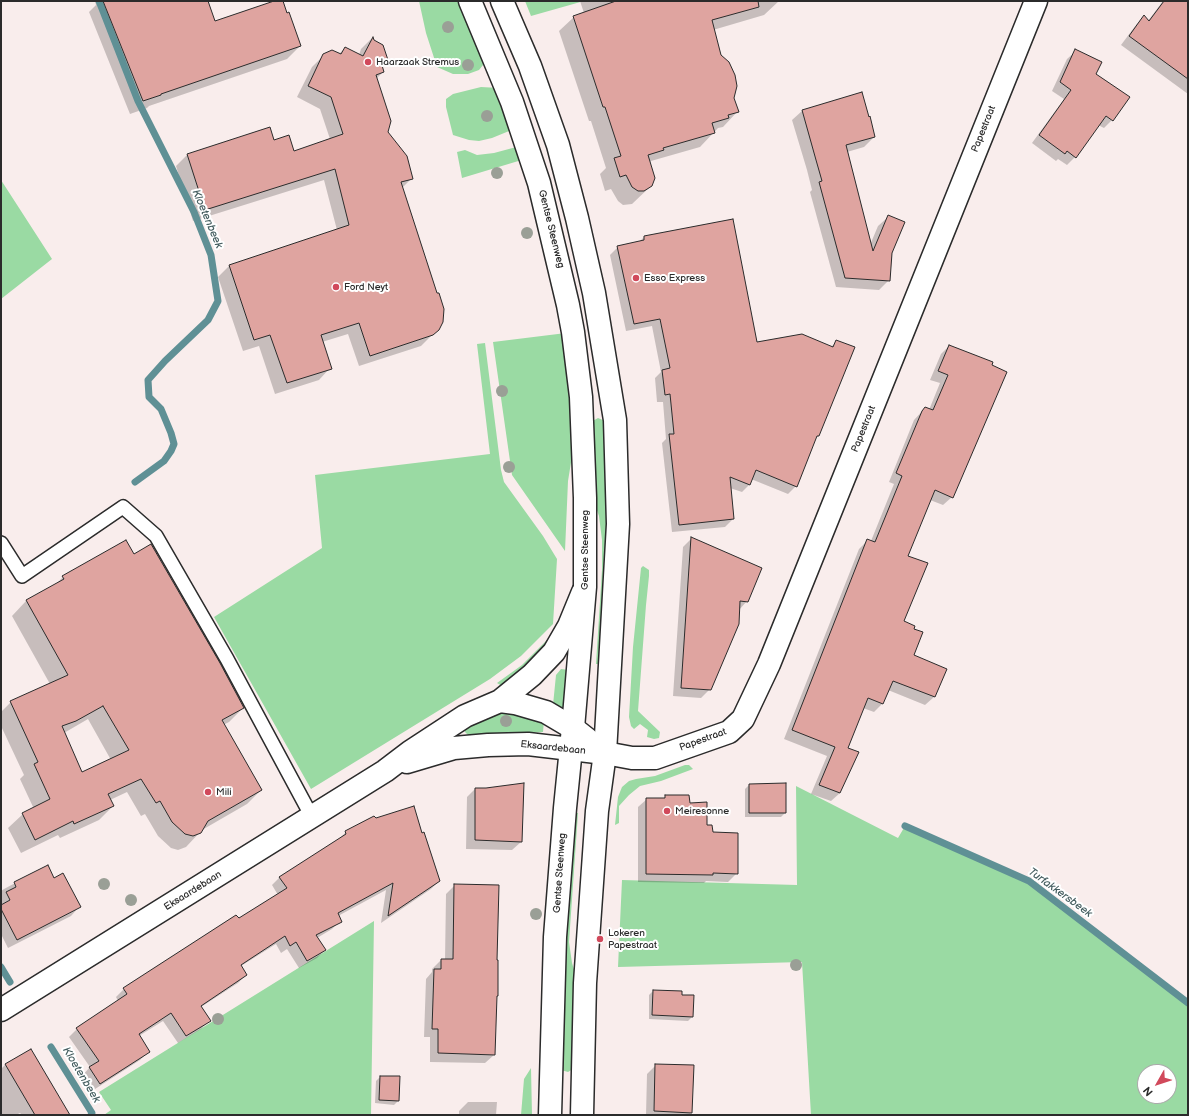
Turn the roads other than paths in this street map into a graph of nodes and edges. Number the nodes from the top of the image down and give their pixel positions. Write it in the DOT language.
graph roads {
  1 [pos="470,1"];
  2 [pos="502,1"];
  3 [pos="1036,1"];
  4 [pos="1,544"];
  5 [pos="585,587"];
  6 [pos="500,701"];
  7 [pos="573,728"];
  8 [pos="571,749"];
  9 [pos="605,753"];
  10 [pos="385,771"];
  11 [pos="312,817"];
  12 [pos="1,1010"];
  13 [pos="550,1115"];
  14 [pos="582,1115"];
  1 -- 5 [label="main road, Gentse Steenweg"];
  2 -- 9 [label="main road"];
  3 -- 9 [label="main road, Papestraat"];
  4 -- 11 [label="lane"];
  5 -- 6 [label="main road, Eksaardebaan"];
  5 -- 7 [label="main road, Gentse Steenweg"];
  6 -- 7 [label="main road, Eksaardebaan"];
  6 -- 10 [label="main road, Eksaardebaan"];
  7 -- 8 [label="main road, Gentse Steenweg"];
  7 -- 9 [label="main road, Eksaardebaan"];
  8 -- 9 [label="main road, Eksaardebaan"];
  8 -- 10 [label="main road, Eksaardebaan"];
  8 -- 13 [label="main road, Gentse Steenweg"];
  9 -- 14 [label="main road"];
  10 -- 11 [label="main road, Eksaardebaan"];
  11 -- 12 [label="main road, Eksaardebaan"];
}
